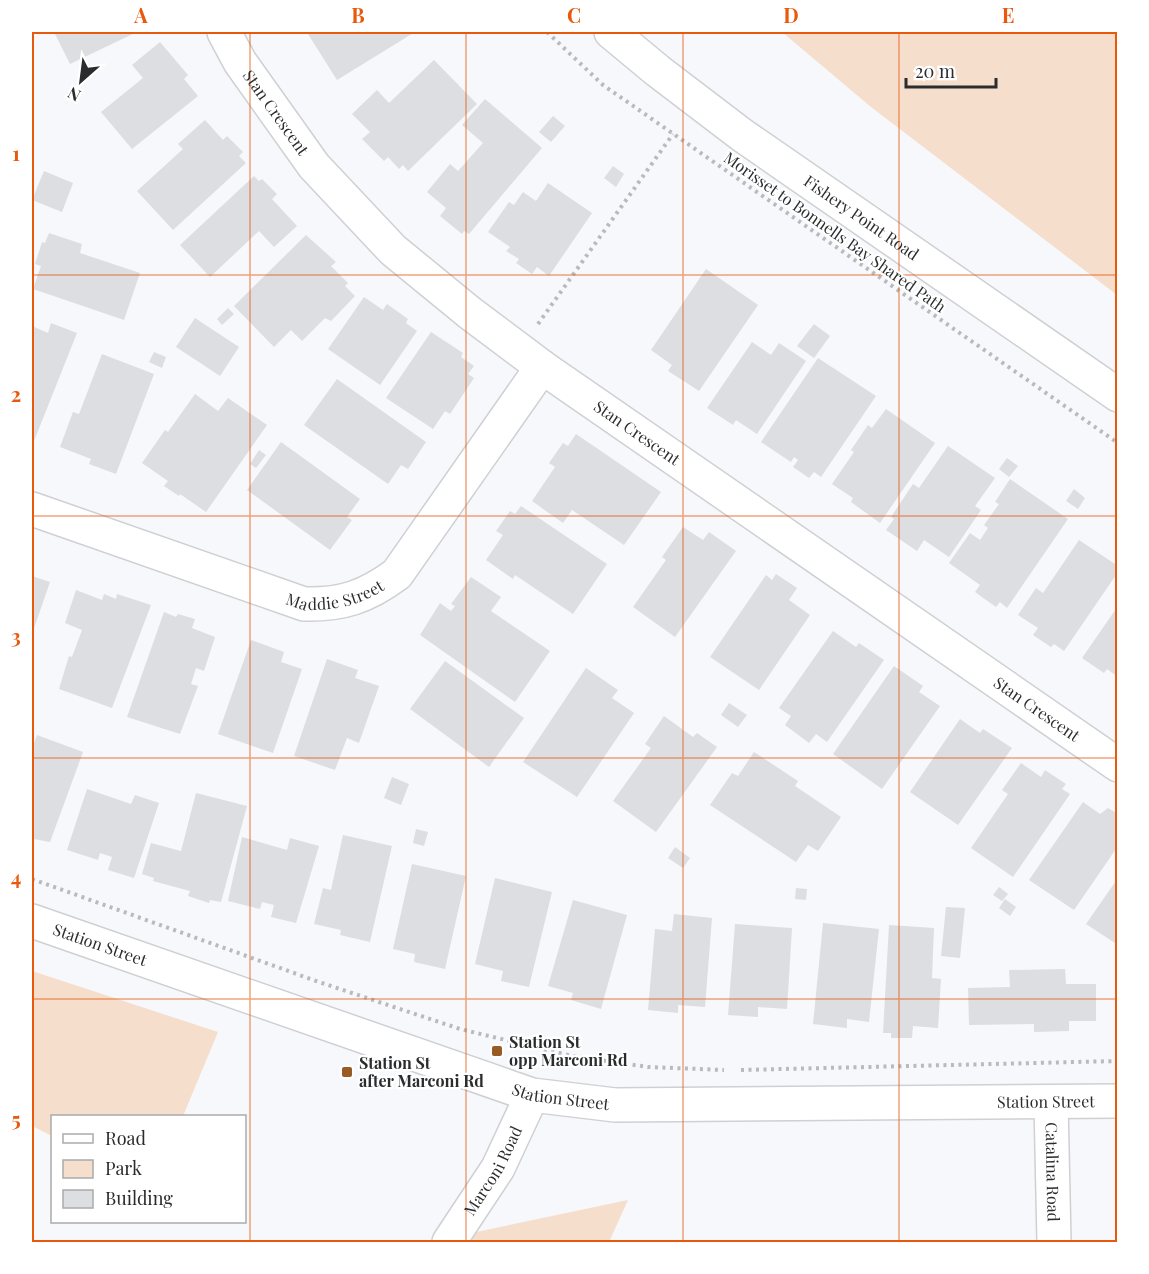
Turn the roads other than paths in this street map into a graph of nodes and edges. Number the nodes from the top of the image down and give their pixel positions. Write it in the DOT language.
graph roads {
  1 [pos="224,32"];
  2 [pos="610,32"];
  3 [pos="542,367"];
  4 [pos="1118,395"];
  5 [pos="32,509"];
  6 [pos="1118,765"];
  7 [pos="32,921"];
  8 [pos="532,1095"];
  9 [pos="1118,1101"];
  10 [pos="1051,1103"];
  11 [pos="449,1242"];
  12 [pos="1054,1242"];
  1 -- 3 [label="street, Stan Crescent"];
  2 -- 4 [label="street, Fishery Point Road"];
  3 -- 5 [label="street, Maddie Street"];
  3 -- 6 [label="street, Stan Crescent"];
  7 -- 8 [label="street, Station Street"];
  8 -- 10 [label="street, Station Street"];
  8 -- 11 [label="street, Marconi Road"];
  9 -- 10 [label="street, Station Street"];
  10 -- 12 [label="street, Catalina Road"];
}
